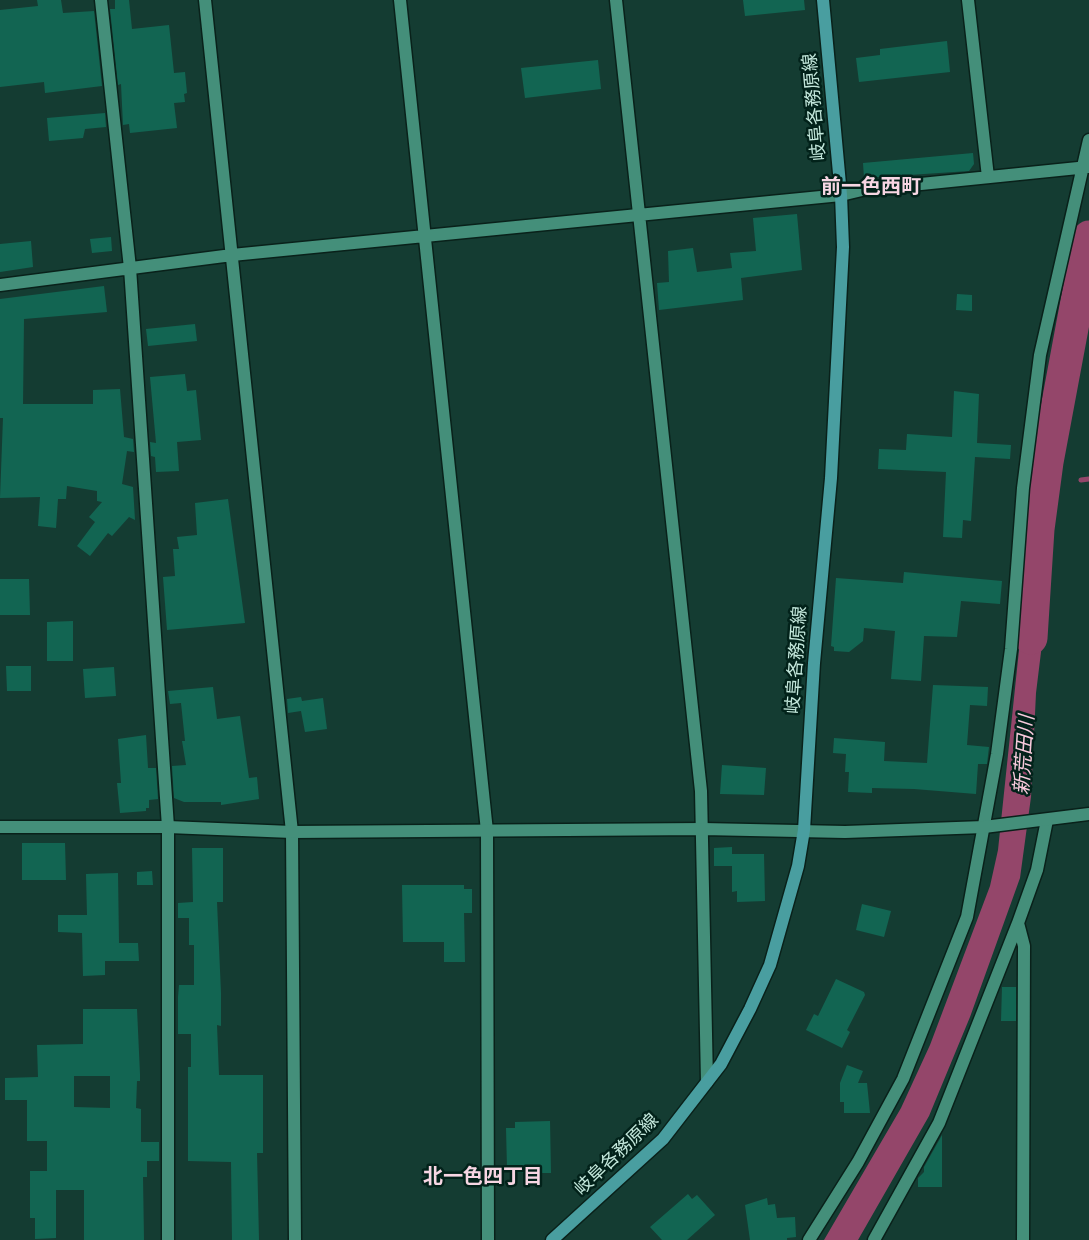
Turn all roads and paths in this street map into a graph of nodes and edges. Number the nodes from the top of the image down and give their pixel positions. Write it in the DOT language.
graph roads {
  1 [pos="101,0"];
  2 [pos="205,0"];
  3 [pos="400,0"];
  4 [pos="616,0"];
  5 [pos="823,0"];
  6 [pos="968,0"];
  7 [pos="1089,140"];
  8 [pos="1085,167"];
  9 [pos="988,177"];
  10 [pos="841,195"];
  11 [pos="640,215"];
  12 [pos="425,237"];
  13 [pos="232,255"];
  14 [pos="130,268"];
  15 [pos="0,285"];
  16 [pos="1089,814"];
  17 [pos="1042,821"];
  18 [pos="990,826"];
  19 [pos="0,827"];
  20 [pos="168,827"];
  21 [pos="703,829"];
  22 [pos="804,830"];
  23 [pos="487,831"];
  24 [pos="292,832"];
  25 [pos="1018,923"];
  26 [pos="708,1082"];
  27 [pos="168,1240"];
  28 [pos="295,1240"];
  29 [pos="488,1240"];
  30 [pos="552,1240"];
  31 [pos="809,1240"];
  32 [pos="874,1240"];
  33 [pos="1023,1240"];
  1 -- 14 [label="street"];
  2 -- 13 [label="street"];
  3 -- 12 [label="street"];
  4 -- 11 [label="street"];
  5 -- 10 [label="main road, 岐阜各務原線"];
  6 -- 9 [label="street"];
  7 -- 8 [label="street"];
  8 -- 9 [label="street"];
  8 -- 18 [label="street"];
  9 -- 10 [label="street"];
  10 -- 11 [label="street"];
  10 -- 22 [label="main road, 岐阜各務原線"];
  11 -- 12 [label="street"];
  11 -- 21 [label="street"];
  12 -- 13 [label="street"];
  12 -- 23 [label="street"];
  13 -- 14 [label="street"];
  13 -- 24 [label="street"];
  14 -- 15 [label="street"];
  14 -- 20 [label="street"];
  16 -- 17 [label="street"];
  17 -- 18 [label="street"];
  17 -- 25 [label="street"];
  18 -- 22 [label="street"];
  18 -- 31 [label="street"];
  19 -- 20 [label="street"];
  20 -- 24 [label="street"];
  20 -- 27 [label="street"];
  21 -- 22 [label="street"];
  21 -- 23 [label="street"];
  21 -- 26 [label="street"];
  22 -- 26 [label="main road, 岐阜各務原線"];
  23 -- 24 [label="street"];
  23 -- 29 [label="street"];
  24 -- 28 [label="street"];
  25 -- 32 [label="street"];
  25 -- 33 [label="street"];
  26 -- 30 [label="main road, 岐阜各務原線"];
}
